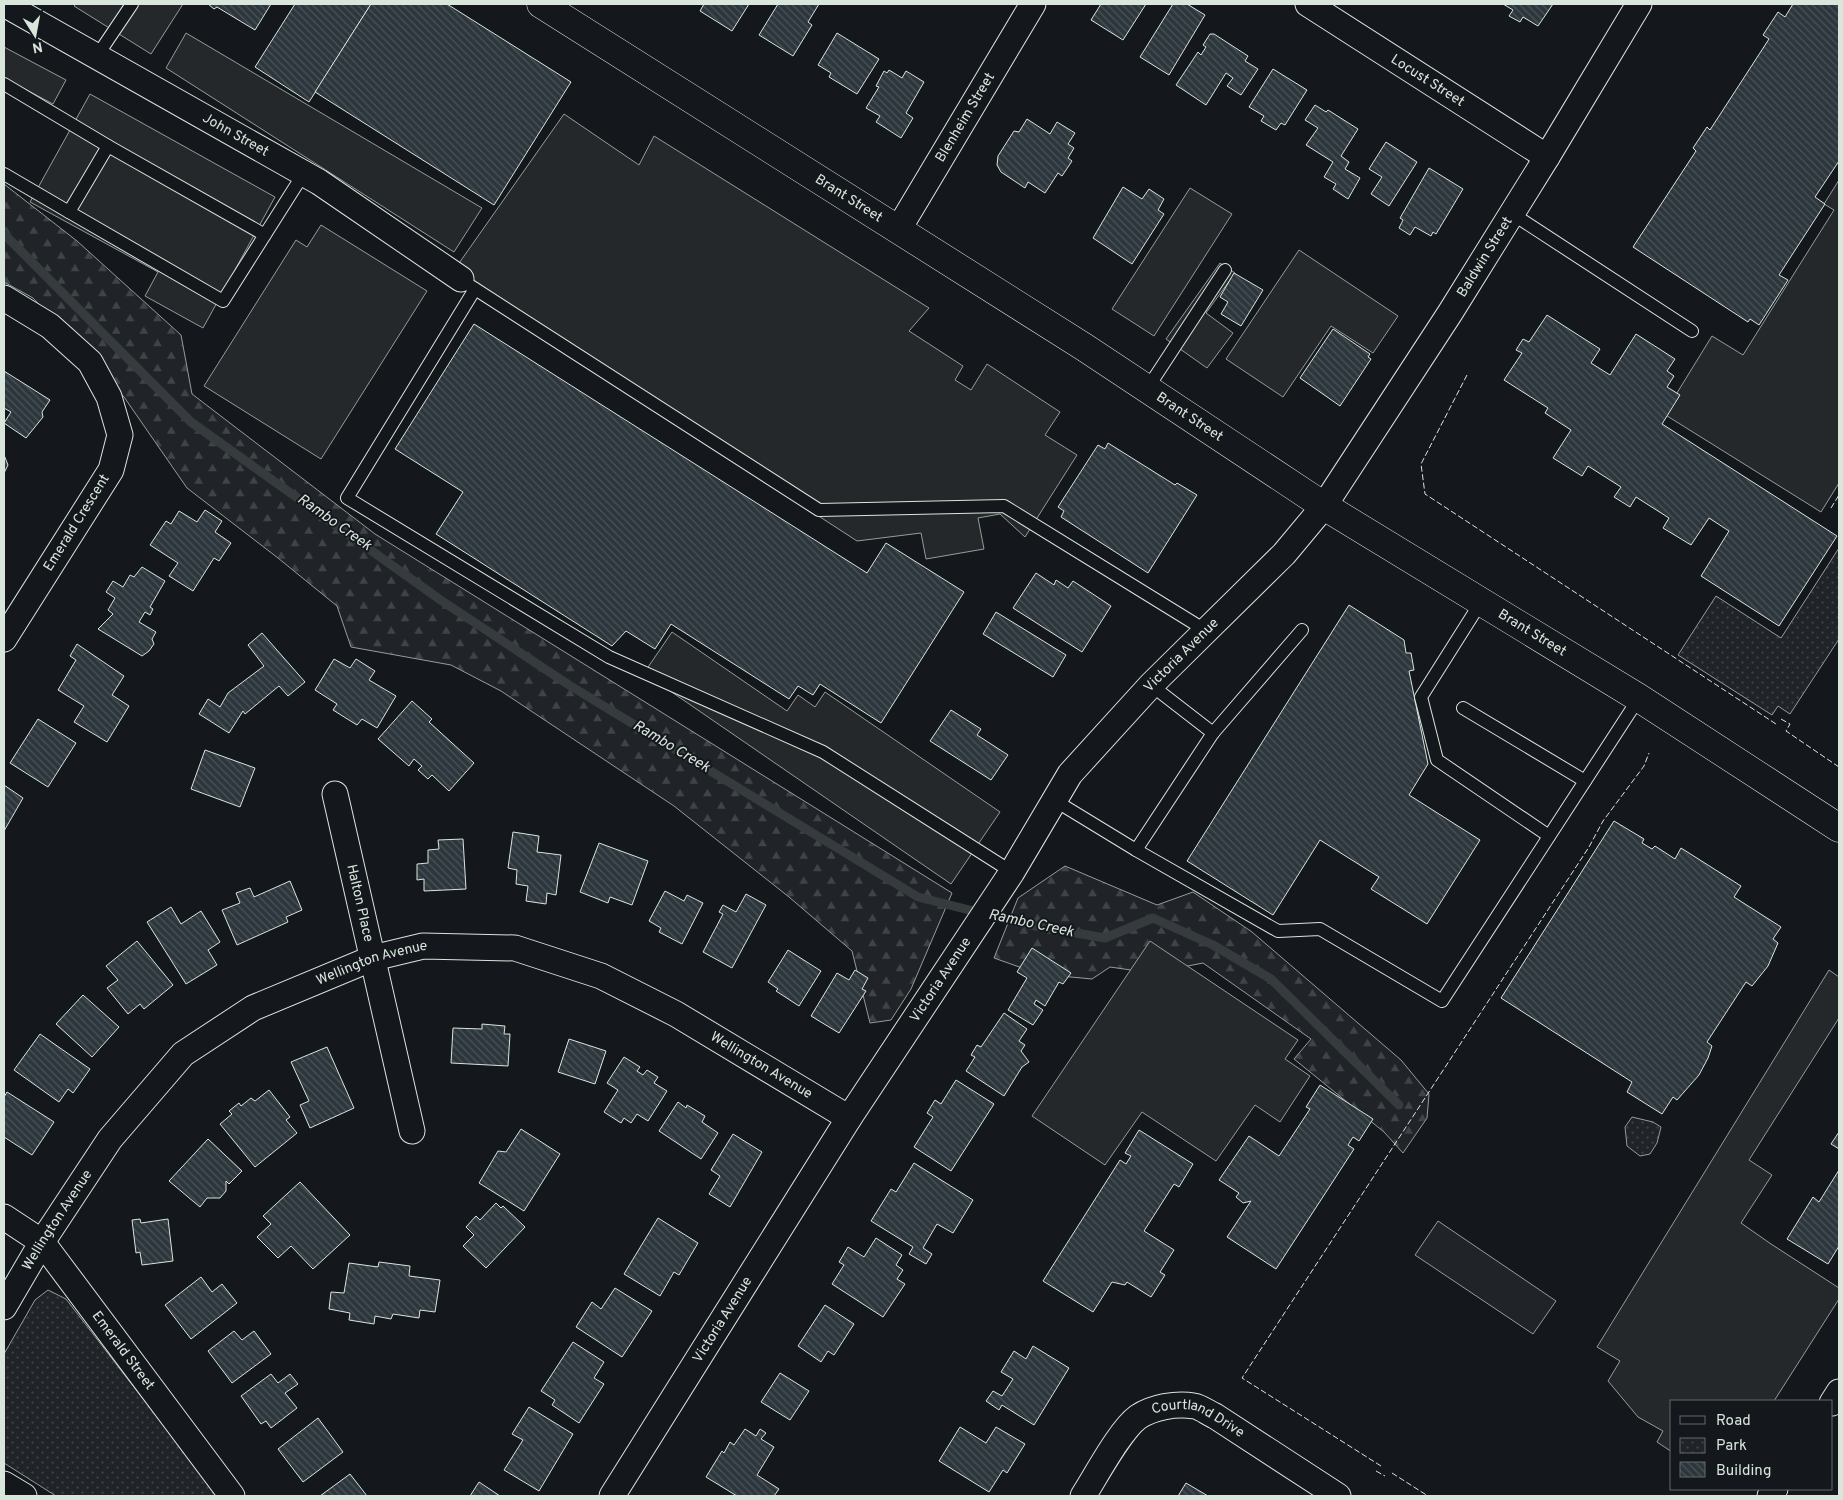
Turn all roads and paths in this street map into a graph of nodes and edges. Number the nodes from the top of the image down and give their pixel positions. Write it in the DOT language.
graph roads {
  1 [pos="4,4"];
  2 [pos="132,4"];
  3 [pos="541,4"];
  4 [pos="1033,4"];
  5 [pos="1308,4"];
  6 [pos="1639,4"];
  7 [pos="97,56"];
  8 [pos="4,84"];
  9 [pos="108,146"];
  10 [pos="1548,157"];
  11 [pos="304,173"];
  12 [pos="4,174"];
  13 [pos="69,212"];
  14 [pos="1511,213"];
  15 [pos="898,230"];
  16 [pos="265,235"];
  17 [pos="1225,270"];
  18 [pos="468,284"];
  19 [pos="4,298"];
  20 [pos="1692,331"];
  21 [pos="1147,389"];
  22 [pos="1324,506"];
  23 [pos="1481,602"];
  24 [pos="1205,630"];
  25 [pos="1302,630"];
  26 [pos="4,639"];
  27 [pos="1150,685"];
  28 [pos="1638,698"];
  29 [pos="1463,708"];
  30 [pos="1213,733"];
  31 [pos="1585,781"];
  32 [pos="335,794"];
  33 [pos="1054,800"];
  34 [pos="1839,828"];
  35 [pos="1549,836"];
  36 [pos="1136,850"];
  37 [pos="1007,880"];
  38 [pos="373,958"];
  39 [pos="849,1118"];
  40 [pos="412,1131"];
  41 [pos="4,1217"];
  42 [pos="42,1242"];
  43 [pos="4,1307"];
  44 [pos="4,1484"];
  45 [pos="24,1496"];
  46 [pos="232,1496"];
  47 [pos="612,1496"];
  48 [pos="1083,1496"];
  49 [pos="1338,1496"];
  1 -- 7 [label="street, John Street"];
  2 -- 7 [label="lane"];
  3 -- 15 [label="main road, Brant Street"];
  4 -- 15 [label="street, Blenheim Street"];
  5 -- 10 [label="street, Locust Street"];
  6 -- 10 [label="street, Baldwin Street"];
  7 -- 11 [label="street, John Street"];
  8 -- 9 [label="lane"];
  9 -- 13 [label="lane"];
  9 -- 16 [label="lane"];
  10 -- 14 [label="street, Baldwin Street"];
  11 -- 16 [label="lane"];
  11 -- 18 [label="street, John Street"];
  12 -- 13 [label="lane"];
  13 -- 16 [label="lane"];
  14 -- 20 [label="lane"];
  14 -- 22 [label="street, Baldwin Street"];
  15 -- 21 [label="main road, Brant Street"];
  17 -- 21 [label="lane"];
  18 -- 24 [label="lane"];
  18 -- 37 [label="lane"];
  19 -- 26 [label="street, Emerald Crescent"];
  21 -- 22 [label="main road, Brant Street"];
  22 -- 23 [label="main road, Brant Street"];
  22 -- 24 [label="street, Victoria Avenue"];
  23 -- 28 [label="main road, Brant Street"];
  23 -- 35 [label="lane"];
  24 -- 27 [label="street, Victoria Avenue"];
  25 -- 30 [label="lane"];
  27 -- 30 [label="lane"];
  27 -- 33 [label="street, Victoria Avenue"];
  28 -- 31 [label="lane"];
  28 -- 34 [label="main road, Brant Street"];
  29 -- 31 [label="lane"];
  30 -- 36 [label="lane"];
  31 -- 35 [label="lane"];
  32 -- 38 [label="street, Halton Place"];
  33 -- 36 [label="lane"];
  33 -- 37 [label="street, Victoria Avenue"];
  35 -- 36 [label="lane"];
  37 -- 39 [label="street, Victoria Avenue"];
  38 -- 39 [label="street, Wellington Avenue"];
  38 -- 40 [label="street, Halton Place"];
  38 -- 42 [label="street, Wellington Avenue"];
  39 -- 47 [label="street, Victoria Avenue"];
  41 -- 42 [label="street, Emerald Street"];
  42 -- 43 [label="street, Wellington Avenue"];
  42 -- 46 [label="street, Emerald Street"];
  44 -- 45 [label="street"];
  48 -- 49 [label="street, Courtland Drive"];
}
